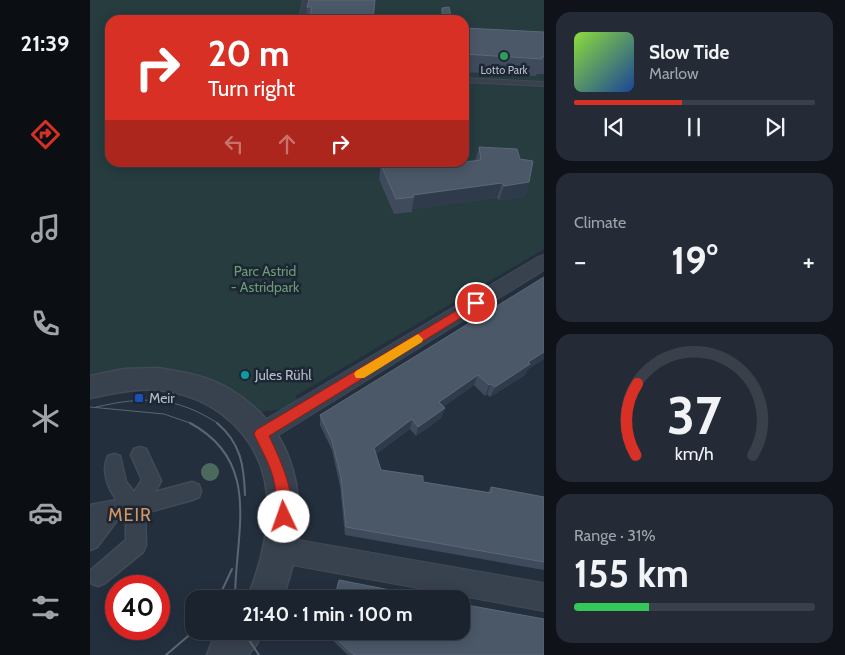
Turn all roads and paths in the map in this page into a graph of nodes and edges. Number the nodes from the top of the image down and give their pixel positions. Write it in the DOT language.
graph roads {
  1 [pos="306,0"];
  2 [pos="303,15"];
  3 [pos="469,80"];
  4 [pos="544,84"];
  5 [pos="544,261"];
  6 [pos="90,387"];
  7 [pos="261,434"];
  8 [pos="140,455"];
  9 [pos="114,462"];
  10 [pos="192,491"];
  11 [pos="136,507"];
  12 [pos="112,511"];
  13 [pos="90,514"];
  14 [pos="90,540"];
  15 [pos="281,550"];
  16 [pos="98,576"];
  17 [pos="268,590"];
  18 [pos="544,597"];
  1 -- 2 [label="lane"];
  3 -- 4 [label="lane"];
  5 -- 7 [label="street"];
  6 -- 7 [label="street"];
  7 -- 15 [label="street"];
  8 -- 11 [label="street"];
  9 -- 11 [label="street"];
  10 -- 11 [label="street"];
  11 -- 12 [label="street"];
  11 -- 16 [label="street"];
  12 -- 13 [label="street"];
  12 -- 14 [label="street"];
  15 -- 17 [label="street"];
  15 -- 18 [label="street"];
}
